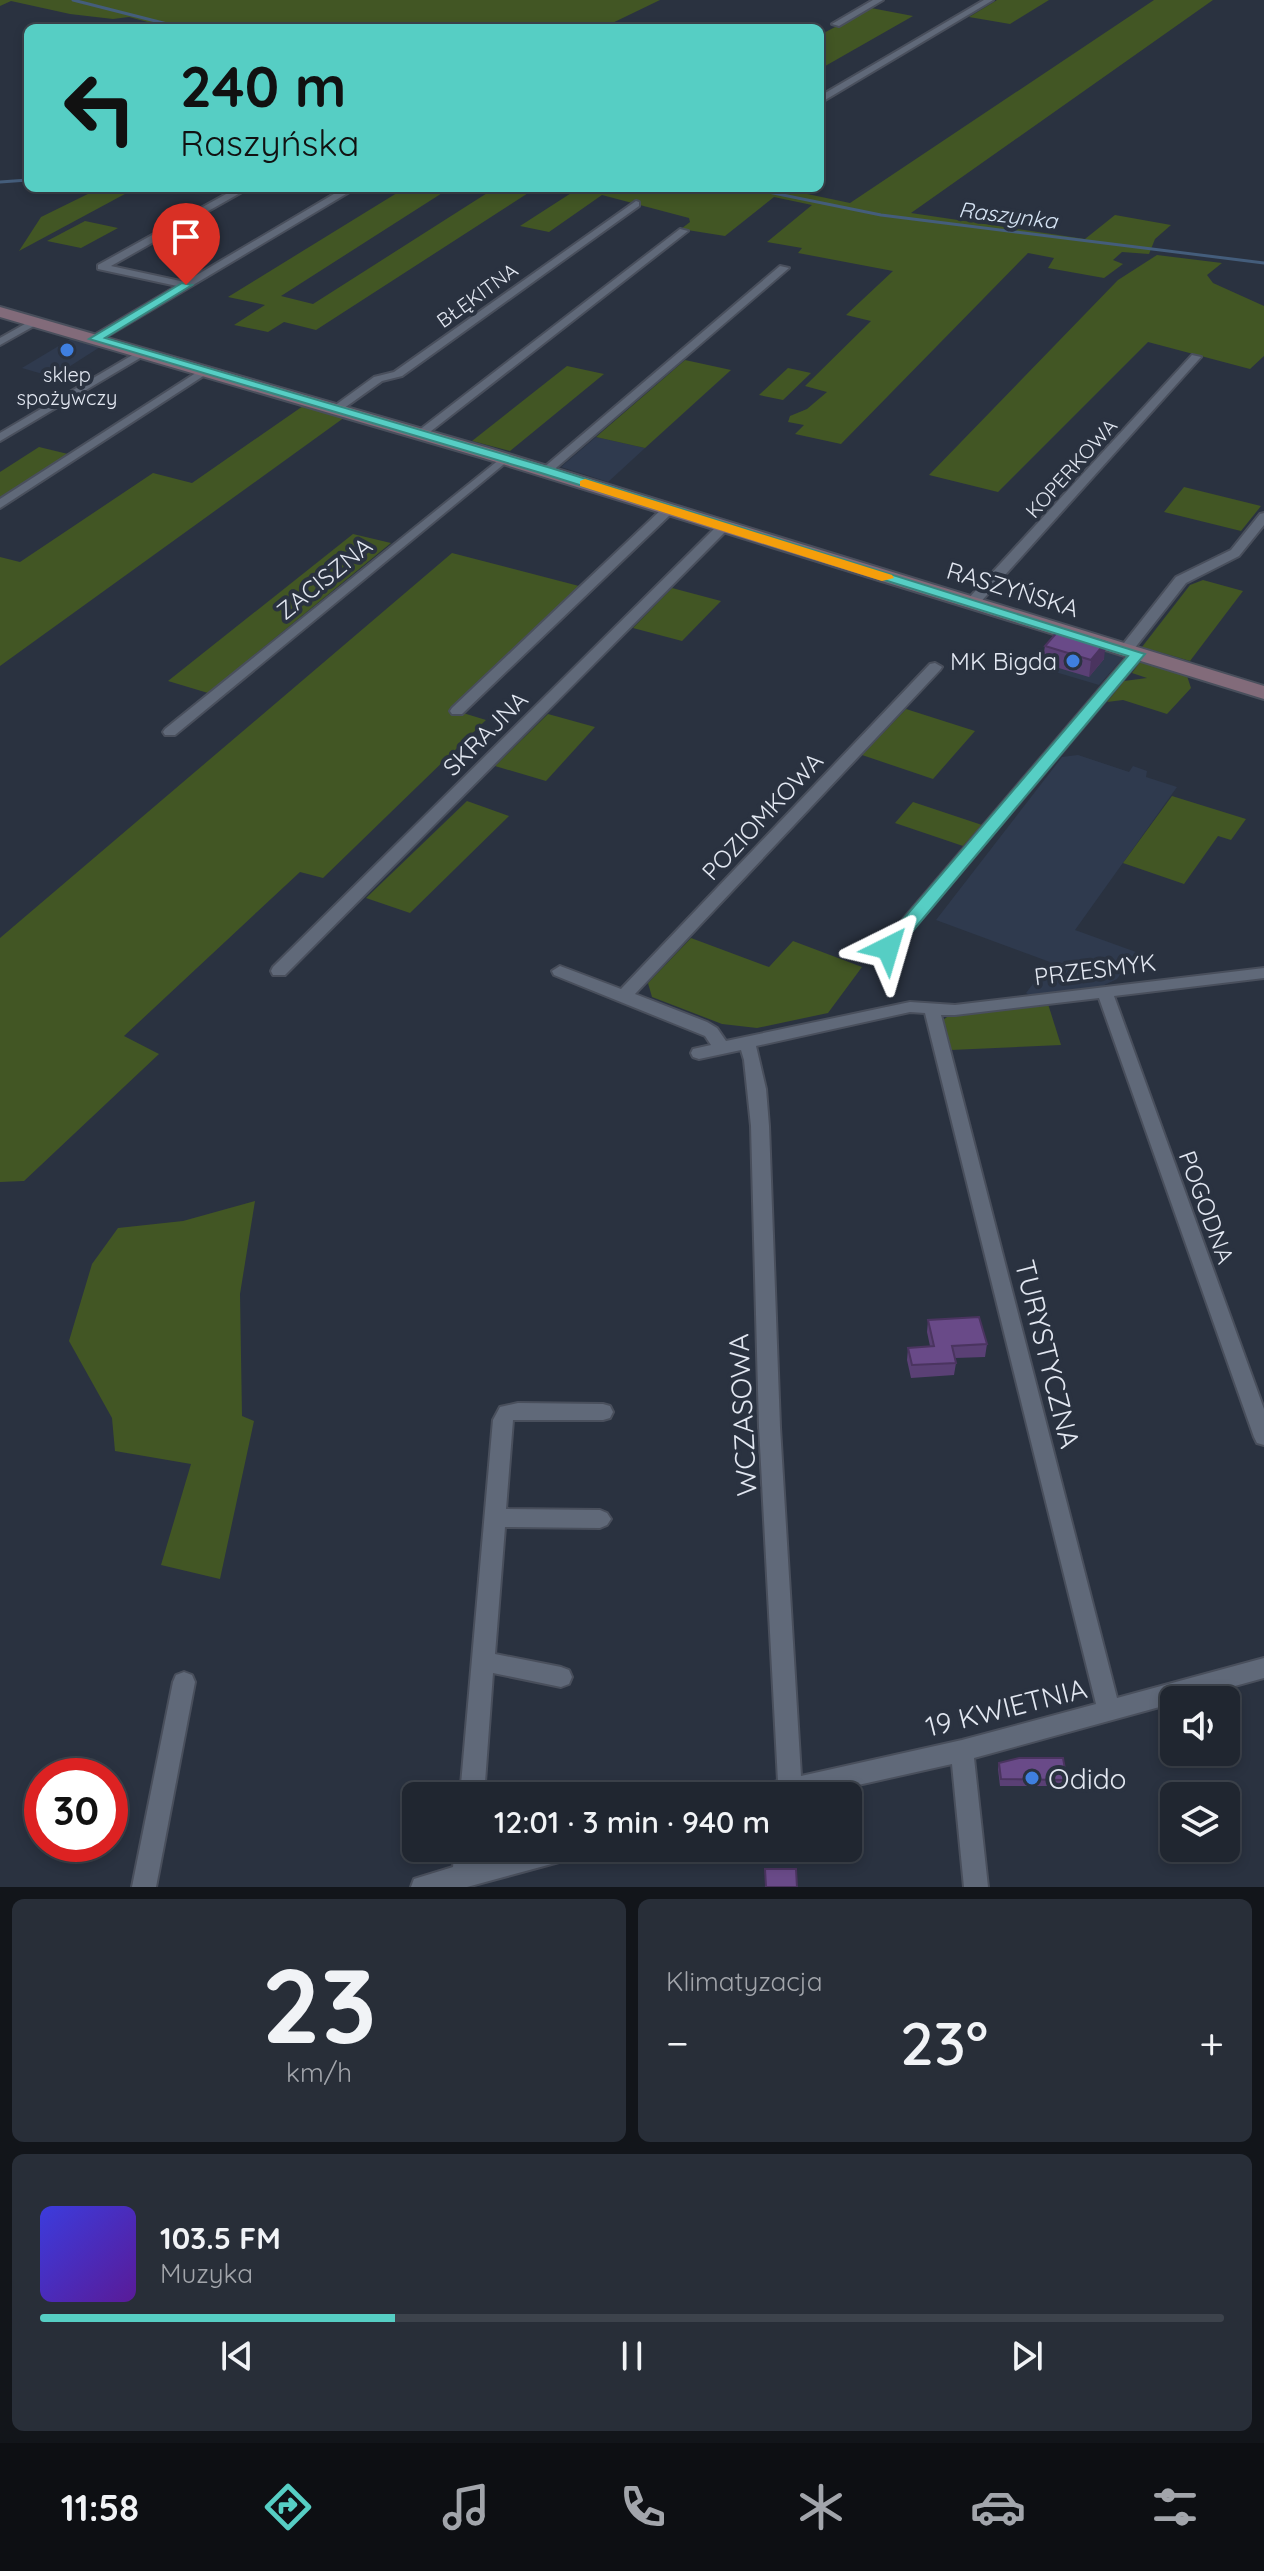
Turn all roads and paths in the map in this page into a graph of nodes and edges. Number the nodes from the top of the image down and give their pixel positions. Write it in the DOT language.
graph roads {
  1 [pos="879,0"];
  2 [pos="989,0"];
  3 [pos="836,24"];
  4 [pos="824,98"];
  5 [pos="237,192"];
  6 [pos="344,192"];
  7 [pos="636,204"];
  8 [pos="683,231"];
  9 [pos="784,268"];
  10 [pos="186,285"];
  11 [pos="0,312"];
  12 [pos="36,322"];
  13 [pos="95,339"];
  14 [pos="0,342"];
  15 [pos="141,353"];
  16 [pos="1196,357"];
  17 [pos="206,371"];
  18 [pos="336,409"];
  19 [pos="422,433"];
  20 [pos="0,438"];
  21 [pos="505,458"];
  22 [pos="546,471"];
  23 [pos="0,504"];
  24 [pos="668,510"];
  25 [pos="1264,517"];
  26 [pos="723,527"];
  27 [pos="972,603"];
  28 [pos="1131,653"];
  29 [pos="935,667"];
  30 [pos="1264,693"];
  31 [pos="457,711"];
  32 [pos="170,732"];
  33 [pos="888,948"];
  34 [pos="279,971"];
  35 [pos="560,971"];
  36 [pos="1264,973"];
  37 [pos="1105,993"];
  38 [pos="624,996"];
  39 [pos="932,1010"];
  40 [pos="746,1041"];
  41 [pos="721,1047"];
  42 [pos="699,1053"];
  43 [pos="603,1412"];
  44 [pos="1264,1437"];
  45 [pos="497,1518"];
  46 [pos="600,1519"];
  47 [pos="486,1662"];
  48 [pos="1264,1668"];
  49 [pos="561,1677"];
  50 [pos="184,1682"];
  51 [pos="1109,1711"];
  52 [pos="962,1751"];
  53 [pos="473,1782"];
  54 [pos="790,1782"];
  55 [pos="818,1782"];
  56 [pos="466,1862"];
  57 [pos="518,1862"];
  58 [pos="465,1876"];
  59 [pos="144,1887"];
  60 [pos="423,1887"];
  61 [pos="976,1887"];
  1 -- 3 [label="street"];
  2 -- 4 [label="street"];
  5 -- 10 [label="street"];
  6 -- 10 [label="street"];
  7 -- 18 [label="street, BŁĘKITNA"];
  8 -- 19 [label="street"];
  9 -- 22 [label="street"];
  10 -- 13 [label="street"];
  11 -- 12 [label="street, RASZYŃSKA"];
  12 -- 13 [label="street, RASZYŃSKA"];
  12 -- 14 [label="street"];
  13 -- 15 [label="street, RASZYŃSKA"];
  15 -- 17 [label="street, RASZYŃSKA"];
  15 -- 20 [label="street"];
  16 -- 27 [label="street, KOPERKOWA"];
  17 -- 18 [label="street, RASZYŃSKA"];
  17 -- 23 [label="street"];
  18 -- 19 [label="street, RASZYŃSKA"];
  19 -- 21 [label="street, RASZYŃSKA"];
  21 -- 22 [label="street, RASZYŃSKA"];
  21 -- 32 [label="street, ZACISZNA"];
  22 -- 24 [label="street, RASZYŃSKA"];
  24 -- 26 [label="street, RASZYŃSKA"];
  24 -- 31 [label="street"];
  25 -- 28 [label="street"];
  26 -- 27 [label="street, RASZYŃSKA"];
  26 -- 34 [label="street, SKRAJNA"];
  27 -- 28 [label="street, RASZYŃSKA"];
  28 -- 30 [label="street, RASZYŃSKA"];
  28 -- 33 [label="street"];
  29 -- 38 [label="street, POZIOMKOWA"];
  35 -- 38 [label="street"];
  36 -- 37 [label="street, PRZESMYK"];
  37 -- 39 [label="street, PRZESMYK"];
  37 -- 44 [label="street, POGODNA"];
  38 -- 41 [label="street"];
  39 -- 40 [label="street, PRZESMYK"];
  39 -- 51 [label="street, TURYSTYCZNA"];
  40 -- 41 [label="street, PRZESMYK"];
  40 -- 54 [label="street, WCZASOWA"];
  41 -- 42 [label="street, PRZESMYK"];
  43 -- 45 [label="street"];
  45 -- 46 [label="street"];
  45 -- 47 [label="street"];
  47 -- 49 [label="street"];
  47 -- 53 [label="street"];
  48 -- 51 [label="street, 19 KWIETNIA"];
  50 -- 59 [label="street"];
  51 -- 52 [label="street, 19 KWIETNIA"];
  52 -- 55 [label="street, 19 KWIETNIA"];
  52 -- 61 [label="street"];
  56 -- 58 [label="street"];
  57 -- 58 [label="street"];
  58 -- 60 [label="street"];
}
